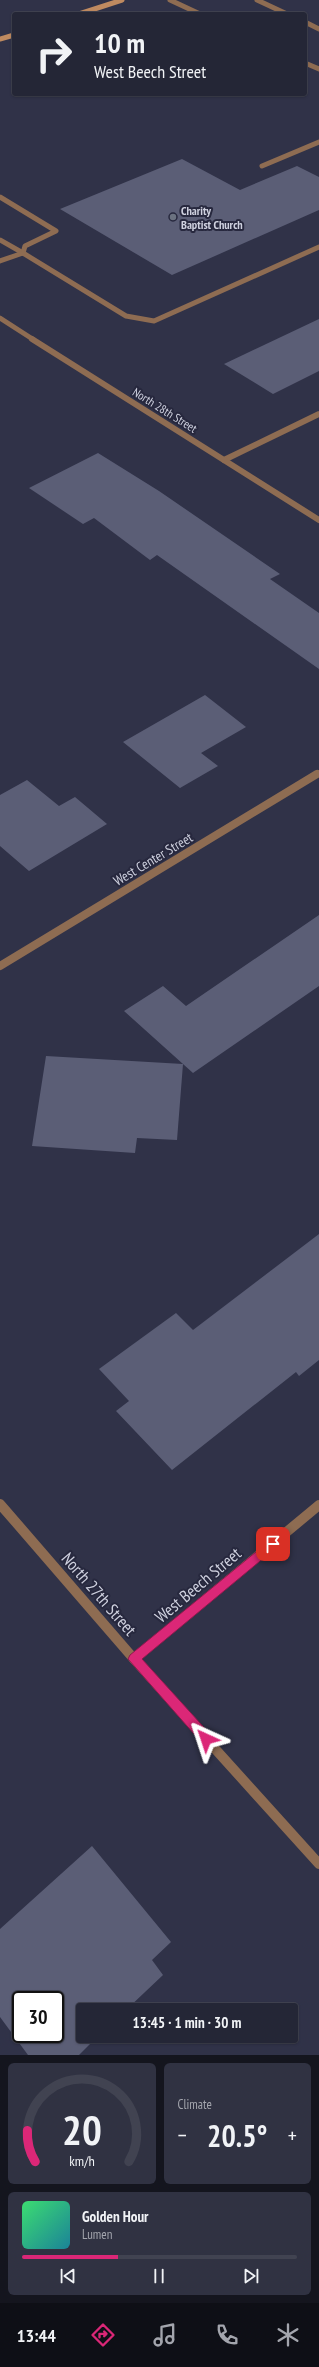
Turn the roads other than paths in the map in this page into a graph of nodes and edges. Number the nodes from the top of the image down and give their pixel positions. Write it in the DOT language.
graph roads {
  1 [pos="122,0"];
  2 [pos="170,0"];
  3 [pos="257,0"];
  4 [pos="85,12"];
  5 [pos="196,12"];
  6 [pos="283,12"];
  7 [pos="307,23"];
  8 [pos="319,29"];
  9 [pos="12,36"];
  10 [pos="0,39"];
  11 [pos="307,64"];
  12 [pos="319,69"];
  13 [pos="319,142"];
  14 [pos="262,166"];
  15 [pos="0,198"];
  16 [pos="0,240"];
  17 [pos="319,247"];
  18 [pos="23,253"];
  19 [pos="0,261"];
  20 [pos="0,318"];
  21 [pos="319,414"];
  22 [pos="224,460"];
  23 [pos="319,520"];
  24 [pos="319,773"];
  25 [pos="0,966"];
  26 [pos="0,1504"];
  27 [pos="319,1505"];
  28 [pos="134,1659"];
  29 [pos="319,1864"];
  1 -- 4 [label="main road"];
  2 -- 5 [label="street"];
  3 -- 6 [label="street"];
  7 -- 8 [label="street"];
  9 -- 10 [label="main road"];
  11 -- 12 [label="street"];
  13 -- 14 [label="street"];
  15 -- 18 [label="street"];
  16 -- 18 [label="street"];
  17 -- 18 [label="street"];
  18 -- 19 [label="street"];
  20 -- 22 [label="street, North 28th Street"];
  21 -- 22 [label="street"];
  22 -- 23 [label="street, North 28th Street"];
  24 -- 25 [label="street, West Center Street"];
  26 -- 28 [label="street, North 27th Street"];
  27 -- 28 [label="street, West Beech Street"];
  28 -- 29 [label="street, North 27th Street"];
}
